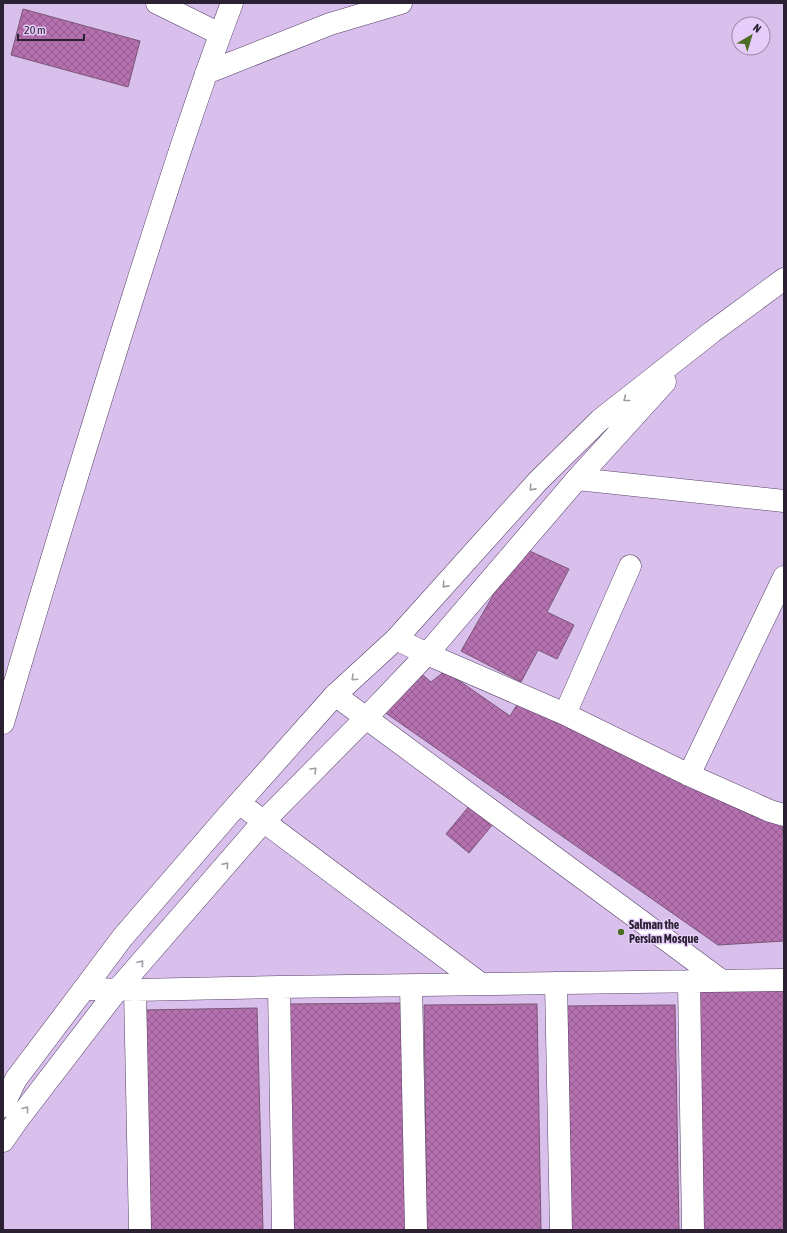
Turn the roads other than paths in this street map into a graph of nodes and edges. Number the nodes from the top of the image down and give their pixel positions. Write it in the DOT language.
graph roads {
  1 [pos="156,3"];
  2 [pos="232,3"];
  3 [pos="401,3"];
  4 [pos="220,34"];
  5 [pos="206,74"];
  6 [pos="784,279"];
  7 [pos="712,332"];
  8 [pos="577,479"];
  9 [pos="784,501"];
  10 [pos="630,566"];
  11 [pos="784,577"];
  12 [pos="396,639"];
  13 [pos="427,654"];
  14 [pos="336,695"];
  15 [pos="566,714"];
  16 [pos="366,718"];
  17 [pos="3,723"];
  18 [pos="689,775"];
  19 [pos="239,803"];
  20 [pos="784,815"];
  21 [pos="263,822"];
  22 [pos="784,980"];
  23 [pos="689,981"];
  24 [pos="722,981"];
  25 [pos="556,983"];
  26 [pos="481,984"];
  27 [pos="411,985"];
  28 [pos="279,987"];
  29 [pos="84,989"];
  30 [pos="127,989"];
  31 [pos="3,1106"];
  32 [pos="3,1141"];
  33 [pos="140,1230"];
  34 [pos="283,1230"];
  35 [pos="416,1230"];
  36 [pos="561,1230"];
  37 [pos="693,1230"];
  1 -- 4 [label="street"];
  2 -- 4 [label="street"];
  3 -- 5 [label="street"];
  4 -- 5 [label="street"];
  5 -- 17 [label="street"];
  6 -- 7 [label="street"];
  7 -- 8 [label="street"];
  7 -- 12 [label="street, one-way"];
  8 -- 9 [label="street"];
  8 -- 13 [label="street"];
  10 -- 15 [label="street"];
  11 -- 18 [label="street"];
  12 -- 13 [label="street"];
  12 -- 14 [label="street, one-way"];
  13 -- 15 [label="street"];
  13 -- 16 [label="street"];
  14 -- 16 [label="street"];
  14 -- 19 [label="street"];
  15 -- 18 [label="street"];
  21 -- 16 [label="street, one-way"];
  16 -- 24 [label="street"];
  18 -- 20 [label="street"];
  19 -- 21 [label="street"];
  19 -- 29 [label="street"];
  21 -- 26 [label="street"];
  30 -- 21 [label="street, one-way"];
  22 -- 24 [label="street"];
  23 -- 24 [label="street"];
  23 -- 25 [label="street"];
  23 -- 37 [label="street"];
  25 -- 26 [label="street"];
  25 -- 36 [label="street"];
  26 -- 27 [label="street"];
  27 -- 28 [label="street"];
  27 -- 35 [label="street"];
  28 -- 30 [label="street"];
  28 -- 34 [label="street"];
  29 -- 30 [label="street"];
  29 -- 31 [label="street"];
  32 -- 30 [label="street, one-way"];
  30 -- 33 [label="street"];
}
